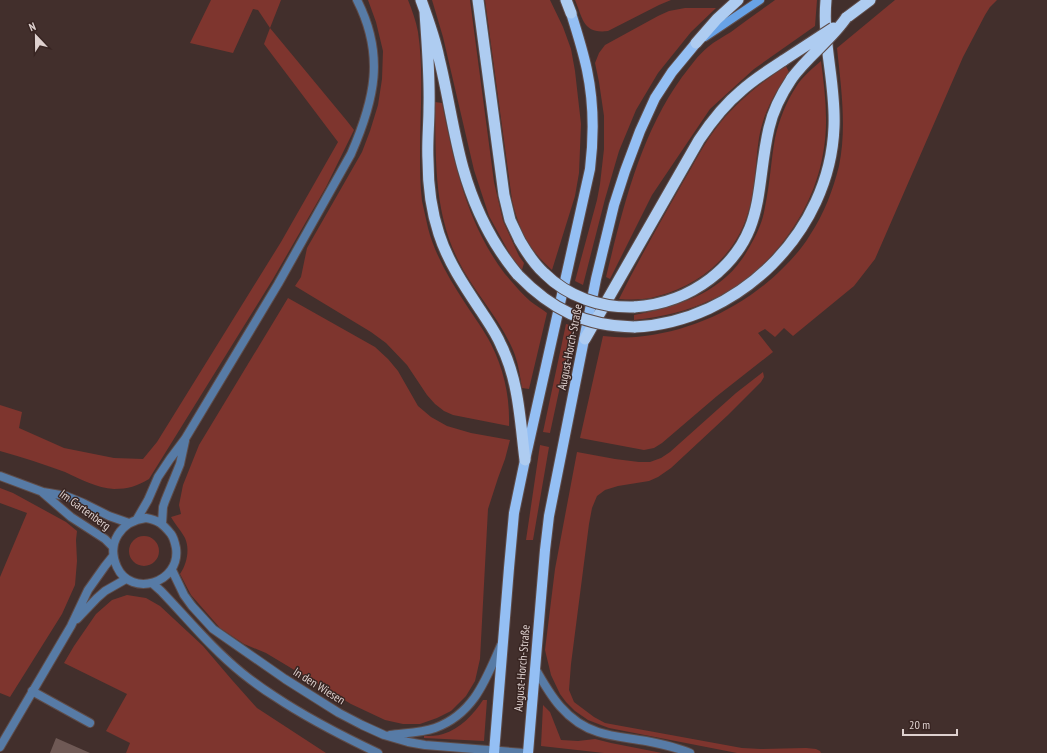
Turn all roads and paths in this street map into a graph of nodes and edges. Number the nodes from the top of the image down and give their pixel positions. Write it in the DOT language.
graph roads {
  1 [pos="357,0"];
  2 [pos="421,0"];
  3 [pos="478,0"];
  4 [pos="561,0"];
  5 [pos="566,0"];
  6 [pos="738,0"];
  7 [pos="760,0"];
  8 [pos="826,0"];
  9 [pos="868,1"];
  10 [pos="425,12"];
  11 [pos="571,13"];
  12 [pos="846,18"];
  13 [pos="696,43"];
  14 [pos="584,339"];
  15 [pos="185,439"];
  16 [pos="524,460"];
  17 [pos="0,476"];
  18 [pos="43,492"];
  19 [pos="137,519"];
  20 [pos="129,523"];
  21 [pos="162,524"];
  22 [pos="113,547"];
  23 [pos="114,556"];
  24 [pos="172,570"];
  25 [pos="126,579"];
  26 [pos="152,583"];
  27 [pos="71,626"];
  28 [pos="503,640"];
  29 [pos="535,668"];
  30 [pos="32,691"];
  31 [pos="90,723"];
  32 [pos="384,735"];
  33 [pos="0,747"];
  34 [pos="494,752"];
  35 [pos="378,753"];
  36 [pos="524,753"];
  37 [pos="528,753"];
  38 [pos="690,753"];
  1 -- 15 [label="street"];
  2 -- 10 [label="highway"];
  3 -- 12 [label="highway, bridge"];
  4 -- 11 [label="main road, August-Horch-Straße"];
  5 -- 11 [label="highway"];
  6 -- 13 [label="highway"];
  7 -- 13 [label="main road, August-Horch-Straße"];
  8 -- 10 [label="highway, bridge"];
  9 -- 12 [label="highway"];
  10 -- 16 [label="highway"];
  11 -- 16 [label="main road, August-Horch-Straße"];
  12 -- 14 [label="highway, bridge"];
  13 -- 14 [label="main road, August-Horch-Straße"];
  14 -- 29 [label="main road, August-Horch-Straße"];
  15 -- 19 [label="street"];
  15 -- 21 [label="street"];
  16 -- 28 [label="main road, August-Horch-Straße"];
  17 -- 18 [label="street, Im Gartenberg"];
  18 -- 20 [label="street, Im Gartenberg"];
  18 -- 22 [label="street, Im Gartenberg"];
  19 -- 20 [label="street"];
  19 -- 21 [label="street"];
  20 -- 22 [label="street"];
  21 -- 24 [label="street"];
  22 -- 23 [label="street"];
  23 -- 25 [label="street"];
  23 -- 27 [label="street"];
  24 -- 26 [label="street"];
  24 -- 32 [label="street, In den Wiesen"];
  25 -- 26 [label="street"];
  25 -- 27 [label="street"];
  26 -- 35 [label="street"];
  27 -- 30 [label="street"];
  28 -- 32 [label="street"];
  28 -- 34 [label="main road, August-Horch-Straße"];
  29 -- 37 [label="main road, August-Horch-Straße"];
  29 -- 38 [label="street"];
  30 -- 31 [label="street"];
  30 -- 33 [label="street"];
  32 -- 34 [label="street, In den Wiesen"];
  34 -- 36 [label="street, In den Wiesen"];
}
